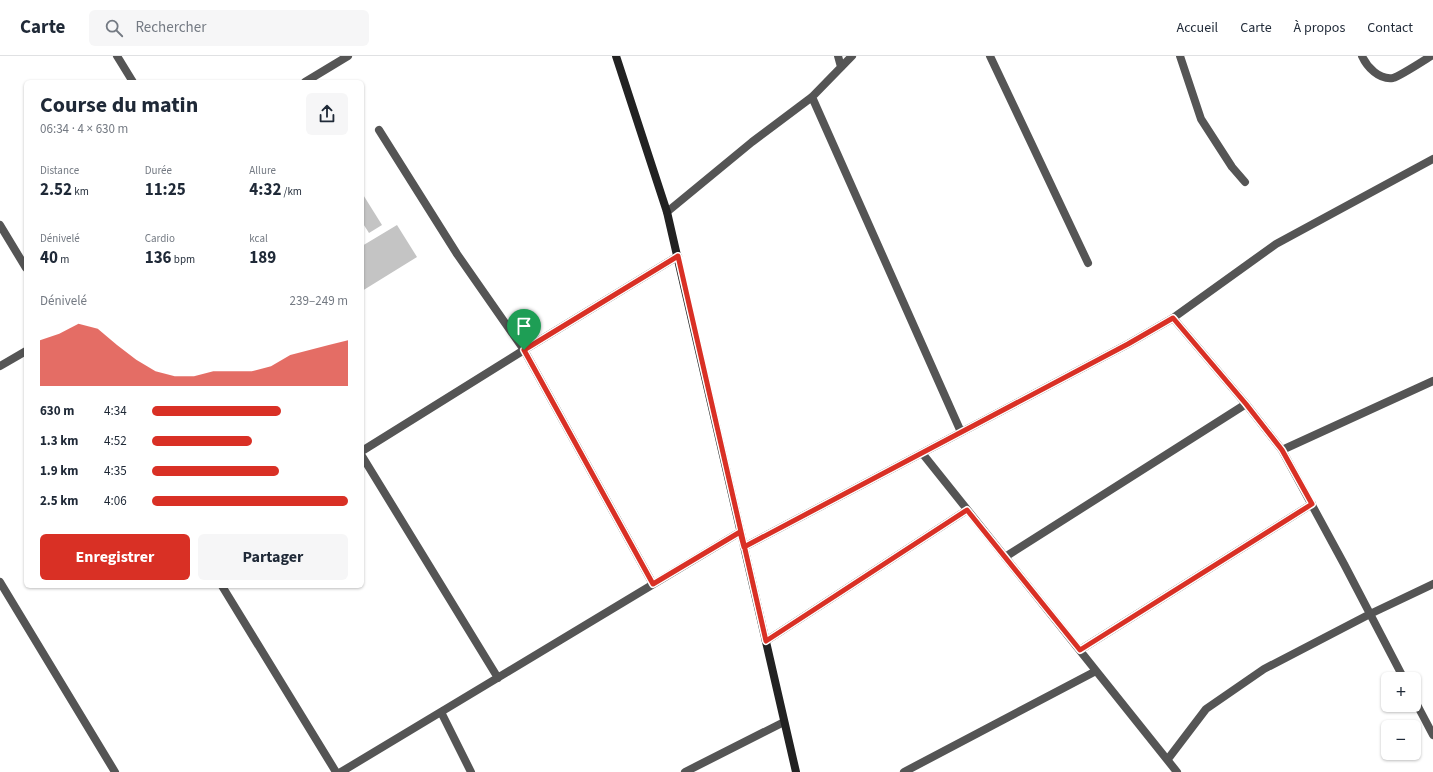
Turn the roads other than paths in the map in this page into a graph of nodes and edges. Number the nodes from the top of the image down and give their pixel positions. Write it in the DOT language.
graph roads {
  1 [pos="117,56"];
  2 [pos="348,56"];
  3 [pos="616,56"];
  4 [pos="838,56"];
  5 [pos="852,56"];
  6 [pos="990,56"];
  7 [pos="1180,56"];
  8 [pos="1362,56"];
  9 [pos="1431,56"];
  10 [pos="841,67"];
  11 [pos="132,80"];
  12 [pos="308,80"];
  13 [pos="812,97"];
  14 [pos="379,130"];
  15 [pos="1433,159"];
  16 [pos="1245,182"];
  17 [pos="668,212"];
  18 [pos="0,225"];
  19 [pos="678,256"];
  20 [pos="1088,262"];
  21 [pos="24,265"];
  22 [pos="1173,318"];
  23 [pos="524,350"];
  24 [pos="24,352"];
  25 [pos="0,366"];
  26 [pos="1433,381"];
  27 [pos="1246,404"];
  28 [pos="961,432"];
  29 [pos="364,450"];
  30 [pos="1282,450"];
  31 [pos="922,453"];
  32 [pos="364,459"];
  33 [pos="1312,504"];
  34 [pos="967,510"];
  35 [pos="740,532"];
  36 [pos="744,547"];
  37 [pos="1005,557"];
  38 [pos="0,582"];
  39 [pos="653,584"];
  40 [pos="1433,584"];
  41 [pos="223,588"];
  42 [pos="1370,614"];
  43 [pos="766,641"];
  44 [pos="1080,650"];
  45 [pos="1096,671"];
  46 [pos="1400,672"];
  47 [pos="498,678"];
  48 [pos="441,712"];
  49 [pos="1421,712"];
  50 [pos="784,722"];
  51 [pos="1433,735"];
  52 [pos="1168,759"];
  53 [pos="115,772"];
  54 [pos="336,772"];
  55 [pos="341,772"];
  56 [pos="471,772"];
  57 [pos="685,772"];
  58 [pos="796,772"];
  59 [pos="904,772"];
  60 [pos="1177,772"];
  1 -- 11 [label="street"];
  2 -- 12 [label="street"];
  3 -- 17 [label="street"];
  4 -- 10 [label="street"];
  5 -- 10 [label="street"];
  6 -- 20 [label="street"];
  7 -- 16 [label="street"];
  8 -- 9 [label="street"];
  10 -- 13 [label="street"];
  13 -- 17 [label="street"];
  13 -- 28 [label="street"];
  14 -- 23 [label="street"];
  15 -- 22 [label="street"];
  17 -- 19 [label="street"];
  18 -- 21 [label="street"];
  19 -- 23 [label="street"];
  19 -- 35 [label="street"];
  22 -- 27 [label="street"];
  22 -- 28 [label="street"];
  23 -- 29 [label="street"];
  23 -- 39 [label="street"];
  24 -- 25 [label="street"];
  26 -- 30 [label="street"];
  27 -- 30 [label="street"];
  27 -- 37 [label="street"];
  28 -- 31 [label="street"];
  30 -- 33 [label="street"];
  31 -- 34 [label="street"];
  31 -- 36 [label="street"];
  32 -- 47 [label="street"];
  33 -- 42 [label="street"];
  33 -- 44 [label="street"];
  34 -- 37 [label="street"];
  34 -- 43 [label="street"];
  35 -- 36 [label="street"];
  35 -- 39 [label="street"];
  36 -- 43 [label="street"];
  37 -- 44 [label="street"];
  38 -- 53 [label="street"];
  39 -- 47 [label="street"];
  40 -- 42 [label="street"];
  41 -- 54 [label="street"];
  42 -- 46 [label="street"];
  42 -- 52 [label="street"];
  43 -- 50 [label="street"];
  44 -- 45 [label="street"];
  45 -- 52 [label="street"];
  45 -- 59 [label="street"];
  47 -- 48 [label="street"];
  48 -- 55 [label="street"];
  48 -- 56 [label="street"];
  49 -- 51 [label="street"];
  50 -- 57 [label="street"];
  50 -- 58 [label="street"];
  52 -- 60 [label="street"];
}
